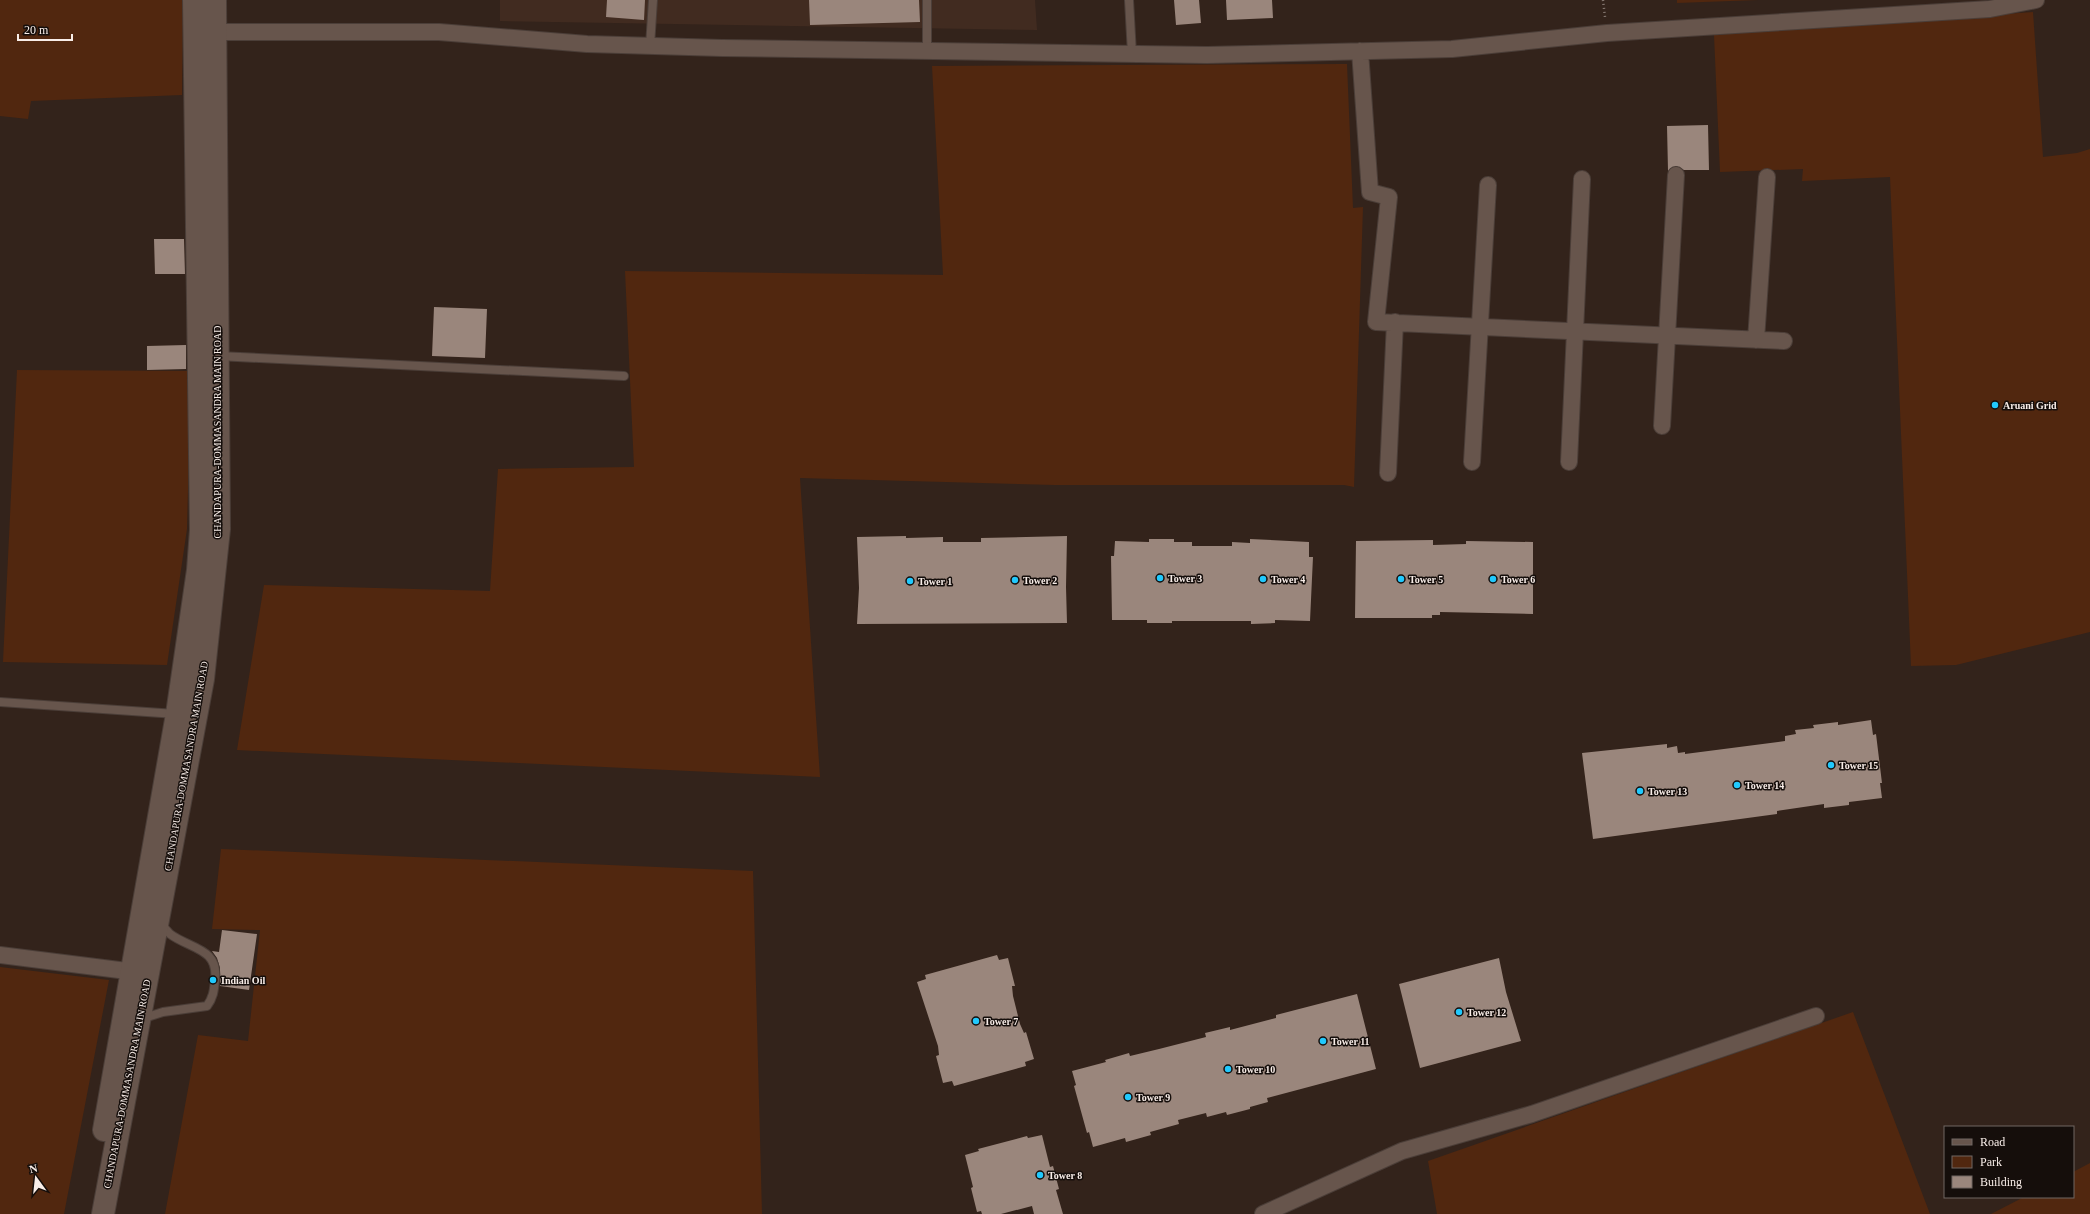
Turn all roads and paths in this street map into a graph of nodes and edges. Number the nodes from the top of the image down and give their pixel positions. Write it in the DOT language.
graph roads {
  1 [pos="194,0"];
  2 [pos="214,0"];
  3 [pos="654,0"];
  4 [pos="927,0"];
  5 [pos="1129,0"];
  6 [pos="2036,0"];
  7 [pos="205,32"];
  8 [pos="650,46"];
  9 [pos="927,50"];
  10 [pos="1360,51"];
  11 [pos="1132,54"];
  12 [pos="1676,175"];
  13 [pos="1766,177"];
  14 [pos="1582,179"];
  15 [pos="1488,185"];
  16 [pos="1396,322"];
  17 [pos="1480,326"];
  18 [pos="1575,331"];
  19 [pos="1667,336"];
  20 [pos="1756,340"];
  21 [pos="1784,341"];
  22 [pos="218,356"];
  23 [pos="624,376"];
  24 [pos="1662,426"];
  25 [pos="1472,462"];
  26 [pos="1569,462"];
  27 [pos="1388,473"];
  28 [pos="0,702"];
  29 [pos="177,714"];
  30 [pos="158,921"];
  31 [pos="0,955"];
  32 [pos="140,972"];
  33 [pos="1816,1016"];
  34 [pos="140,1020"];
  35 [pos="89,1214"];
  36 [pos="102,1214"];
  37 [pos="1263,1214"];
  1 -- 7 [label="main road, CHANDAPURA-DOMMASANDRA MAIN ROAD"];
  2 -- 7 [label="main road, CHANDAPURA-DOMMASANDRA MAIN ROAD"];
  3 -- 8 [label="lane"];
  4 -- 9 [label="lane"];
  5 -- 11 [label="lane"];
  6 -- 10 [label="street"];
  7 -- 8 [label="street"];
  7 -- 22 [label="main road, CHANDAPURA-DOMMASANDRA MAIN ROAD"];
  7 -- 29 [label="main road, CHANDAPURA-DOMMASANDRA MAIN ROAD"];
  8 -- 9 [label="street"];
  9 -- 11 [label="street"];
  10 -- 11 [label="street"];
  10 -- 16 [label="street"];
  12 -- 19 [label="street"];
  13 -- 20 [label="street"];
  14 -- 18 [label="street"];
  15 -- 17 [label="street"];
  16 -- 17 [label="street"];
  16 -- 27 [label="street"];
  17 -- 18 [label="street"];
  17 -- 25 [label="street"];
  18 -- 19 [label="street"];
  18 -- 26 [label="street"];
  19 -- 20 [label="street"];
  19 -- 24 [label="street"];
  20 -- 21 [label="street"];
  22 -- 23 [label="lane"];
  22 -- 30 [label="main road, CHANDAPURA-DOMMASANDRA MAIN ROAD"];
  28 -- 29 [label="lane"];
  29 -- 32 [label="main road, CHANDAPURA-DOMMASANDRA MAIN ROAD"];
  30 -- 32 [label="main road, CHANDAPURA-DOMMASANDRA MAIN ROAD"];
  30 -- 34 [label="lane"];
  31 -- 32 [label="street"];
  32 -- 34 [label="main road, CHANDAPURA-DOMMASANDRA MAIN ROAD"];
  32 -- 35 [label="main road, CHANDAPURA-DOMMASANDRA MAIN ROAD"];
  33 -- 37 [label="street"];
  34 -- 36 [label="main road, CHANDAPURA-DOMMASANDRA MAIN ROAD"];
}
